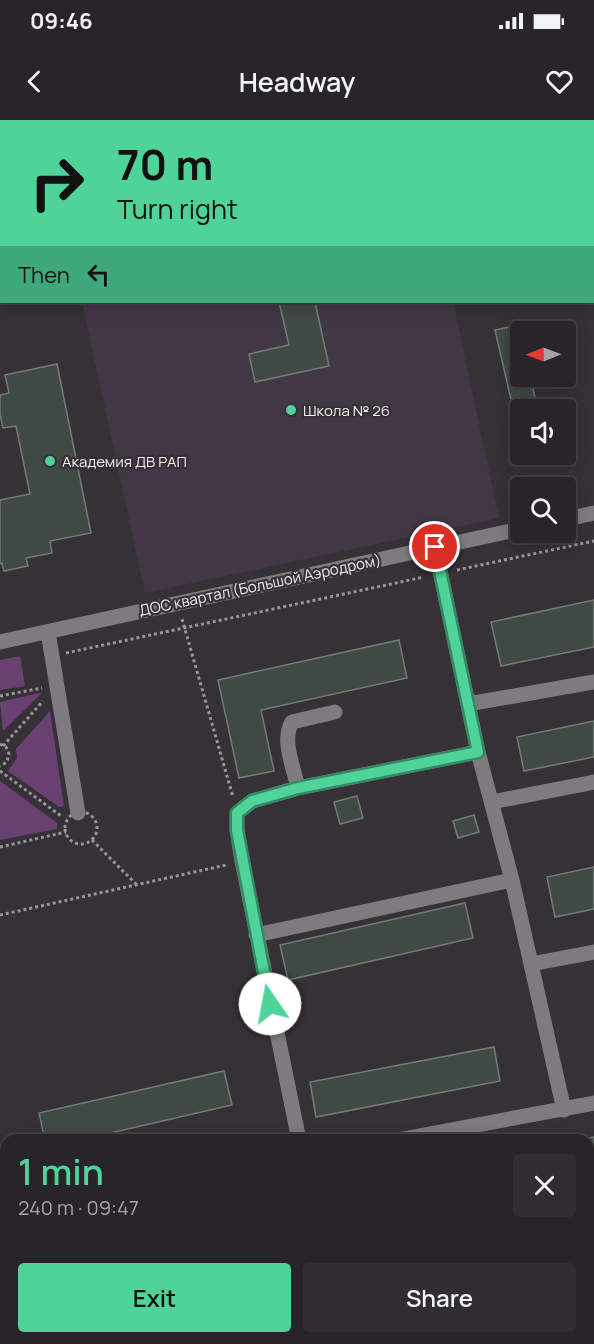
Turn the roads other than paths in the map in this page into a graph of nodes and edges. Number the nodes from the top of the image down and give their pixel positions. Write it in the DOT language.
graph roads {
  1 [pos="594,513"];
  2 [pos="576,517"];
  3 [pos="510,531"];
  4 [pos="435,547"];
  5 [pos="48,632"];
  6 [pos="0,642"];
  7 [pos="594,681"];
  8 [pos="468,704"];
  9 [pos="336,712"];
  10 [pos="478,752"];
  11 [pos="594,782"];
  12 [pos="298,788"];
  13 [pos="492,802"];
  14 [pos="73,817"];
  15 [pos="512,880"];
  16 [pos="256,935"];
  17 [pos="594,952"];
  18 [pos="531,964"];
  19 [pos="594,1103"];
  20 [pos="564,1110"];
  21 [pos="298,1134"];
  22 [pos="431,1134"];
  1 -- 2 [label="street"];
  3 -- 4 [label="street, ДОС квартал (Большой Аэродром)"];
  4 -- 5 [label="street, ДОС квартал (Большой Аэродром)"];
  4 -- 8 [label="street"];
  5 -- 6 [label="street, ДОС квартал (Большой Аэродром)"];
  5 -- 14 [label="street"];
  7 -- 8 [label="street"];
  8 -- 10 [label="street"];
  9 -- 12 [label="street"];
  10 -- 12 [label="street"];
  10 -- 13 [label="street"];
  11 -- 13 [label="street"];
  12 -- 16 [label="street"];
  13 -- 15 [label="street"];
  15 -- 16 [label="street"];
  15 -- 18 [label="street"];
  16 -- 21 [label="street"];
  17 -- 18 [label="street"];
  18 -- 20 [label="street"];
  19 -- 20 [label="street"];
  20 -- 22 [label="street"];
}
